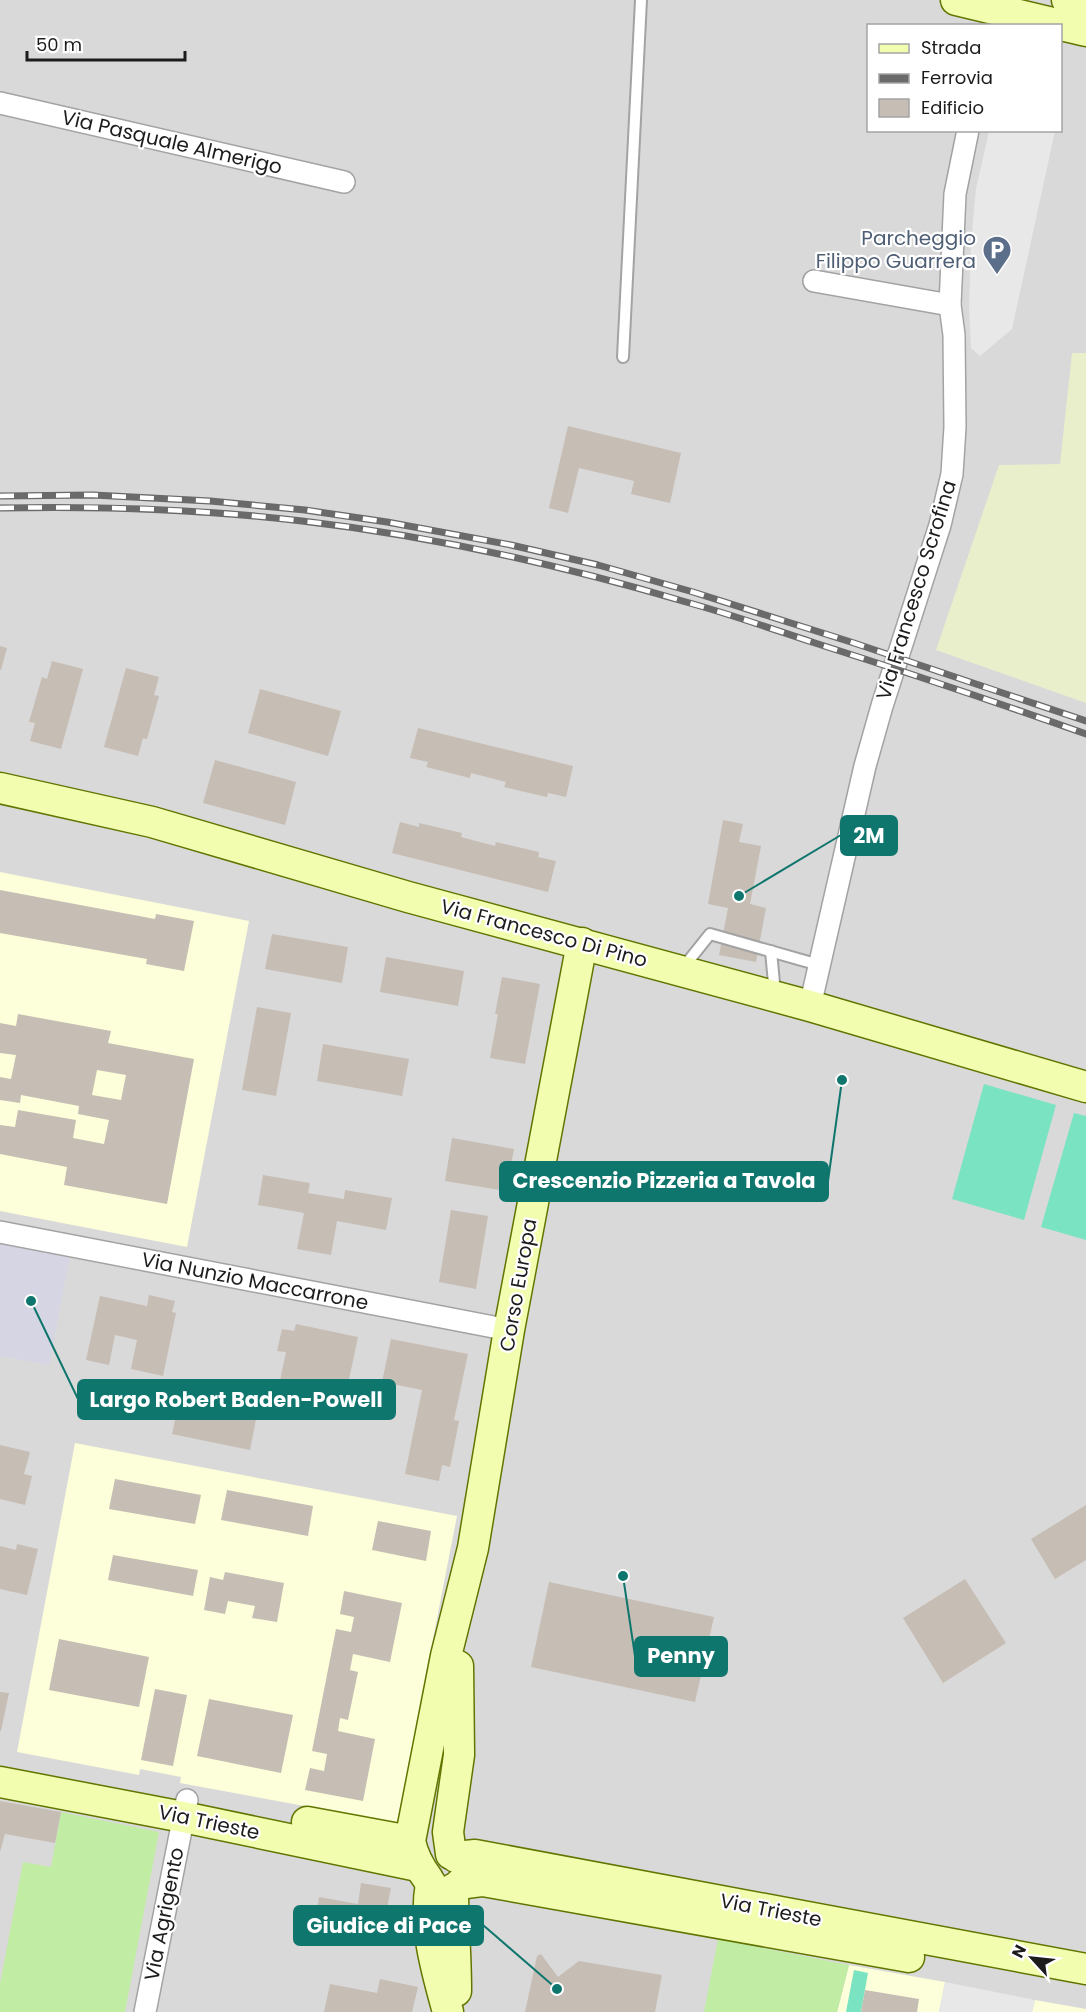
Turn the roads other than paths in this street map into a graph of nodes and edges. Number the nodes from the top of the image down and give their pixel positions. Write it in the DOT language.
graph roads {
  1 [pos="641,0"];
  2 [pos="956,0"];
  3 [pos="1067,0"];
  4 [pos="1086,4"];
  5 [pos="988,11"];
  6 [pos="1052,24"];
  7 [pos="1062,26"];
  8 [pos="1086,31"];
  9 [pos="0,103"];
  10 [pos="968,132"];
  11 [pos="344,182"];
  12 [pos="814,281"];
  13 [pos="950,304"];
  14 [pos="623,357"];
  15 [pos="0,788"];
  16 [pos="582,943"];
  17 [pos="771,951"];
  18 [pos="819,965"];
  19 [pos="680,970"];
  20 [pos="776,997"];
  21 [pos="810,1006"];
  22 [pos="1086,1087"];
  23 [pos="0,1232"];
  24 [pos="509,1330"];
  25 [pos="465,1585"];
  26 [pos="0,1765"];
  27 [pos="0,1782"];
  28 [pos="419,1796"];
  29 [pos="453,1798"];
  30 [pos="185,1808"];
  31 [pos="438,1869"];
  32 [pos="1086,1969"];
  33 [pos="1086,1990"];
  34 [pos="145,2012"];
  35 [pos="448,2012"];
  36 [pos="456,2012"];
  1 -- 14 [label="lane"];
  2 -- 5 [label="street"];
  3 -- 4 [label="street"];
  5 -- 6 [label="street"];
  7 -- 8 [label="street"];
  9 -- 11 [label="street, Via Pasquale Almerigo"];
  10 -- 13 [label="street, Via Francesco Scrofina"];
  12 -- 13 [label="street"];
  13 -- 18 [label="street, Via Francesco Scrofina"];
  15 -- 16 [label="street, Via Francesco Di Pino"];
  16 -- 19 [label="street, Via Francesco Di Pino"];
  16 -- 24 [label="street, Corso Europa"];
  17 -- 18 [label="lane"];
  17 -- 19 [label="lane"];
  17 -- 20 [label="lane"];
  18 -- 21 [label="street, Via Francesco Scrofina"];
  19 -- 20 [label="street, Via Francesco Di Pino"];
  20 -- 21 [label="street, Via Francesco Di Pino"];
  21 -- 22 [label="street, Via Francesco Di Pino"];
  23 -- 24 [label="street, Via Nunzio Maccarrone"];
  24 -- 25 [label="street, Corso Europa"];
  25 -- 28 [label="street"];
  25 -- 29 [label="street"];
  26 -- 30 [label="street, Via Trieste"];
  27 -- 30 [label="street, Via Trieste"];
  28 -- 29 [label="street"];
  28 -- 31 [label="street"];
  29 -- 31 [label="street"];
  30 -- 31 [label="street, Via Trieste"];
  30 -- 34 [label="street, Via Agrigento"];
  31 -- 32 [label="street, Via Trieste"];
  31 -- 33 [label="street, Via Trieste"];
  31 -- 35 [label="street"];
  31 -- 36 [label="street"];
}
